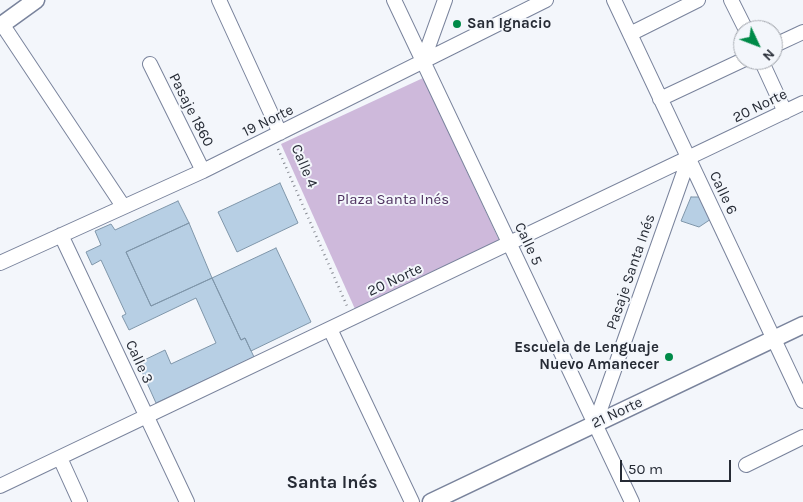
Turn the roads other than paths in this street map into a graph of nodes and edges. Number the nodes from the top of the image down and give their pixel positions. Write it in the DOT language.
graph roads {
  1 [pos="36,0"];
  2 [pos="219,0"];
  3 [pos="394,0"];
  4 [pos="445,0"];
  5 [pos="546,0"];
  6 [pos="614,0"];
  7 [pos="698,0"];
  8 [pos="731,0"];
  9 [pos="741,20"];
  10 [pos="1,25"];
  11 [pos="803,32"];
  12 [pos="630,34"];
  13 [pos="783,41"];
  14 [pos="423,62"];
  15 [pos="150,64"];
  16 [pos="733,65"];
  17 [pos="766,70"];
  18 [pos="660,99"];
  19 [pos="803,104"];
  20 [pos="786,112"];
  21 [pos="280,133"];
  22 [pos="688,158"];
  23 [pos="203,171"];
  24 [pos="123,206"];
  25 [pos="61,235"];
  26 [pos="509,244"];
  27 [pos="0,263"];
  28 [pos="803,325"];
  29 [pos="330,329"];
  30 [pos="774,339"];
  31 [pos="803,400"];
  32 [pos="147,416"];
  33 [pos="595,424"];
  34 [pos="803,437"];
  35 [pos="60,458"];
  36 [pos="746,465"];
  37 [pos="0,486"];
  38 [pos="80,502"];
  39 [pos="187,502"];
  40 [pos="412,502"];
  41 [pos="431,502"];
  42 [pos="632,502"];
  1 -- 10 [label="street"];
  2 -- 21 [label="street, Calle 4"];
  3 -- 14 [label="street, Calle 5"];
  4 -- 14 [label="street"];
  5 -- 14 [label="street, 19 Norte"];
  6 -- 12 [label="street, Calle 6"];
  7 -- 12 [label="street"];
  8 -- 9 [label="street"];
  10 -- 24 [label="street"];
  11 -- 13 [label="street"];
  12 -- 18 [label="street, Calle 6"];
  14 -- 21 [label="street, 19 Norte"];
  14 -- 26 [label="street, Calle 5"];
  15 -- 23 [label="street, Pasaje 1860"];
  16 -- 18 [label="street"];
  17 -- 20 [label="street"];
  18 -- 22 [label="street, Calle 6"];
  19 -- 20 [label="street, 20 Norte"];
  20 -- 22 [label="street, 20 Norte"];
  21 -- 23 [label="street, 19 Norte"];
  22 -- 26 [label="street, 20 Norte"];
  22 -- 30 [label="street, Calle 6"];
  22 -- 33 [label="street, Pasaje Santa Inés"];
  23 -- 24 [label="street, 19 Norte"];
  24 -- 25 [label="street, 19 Norte"];
  25 -- 27 [label="street, 19 Norte"];
  25 -- 32 [label="street, Calle 3"];
  26 -- 29 [label="street, 20 Norte"];
  26 -- 33 [label="street, Calle 5"];
  28 -- 30 [label="street, 21 Norte"];
  29 -- 32 [label="street, 20 Norte"];
  29 -- 40 [label="street"];
  30 -- 31 [label="street, Calle 6"];
  30 -- 33 [label="street, 21 Norte"];
  32 -- 35 [label="street, 20 Norte"];
  32 -- 39 [label="street, Calle 3"];
  33 -- 41 [label="street, 21 Norte"];
  33 -- 42 [label="street, Calle 5"];
  34 -- 36 [label="street"];
  35 -- 37 [label="street, 20 Norte"];
  35 -- 38 [label="street"];
}
